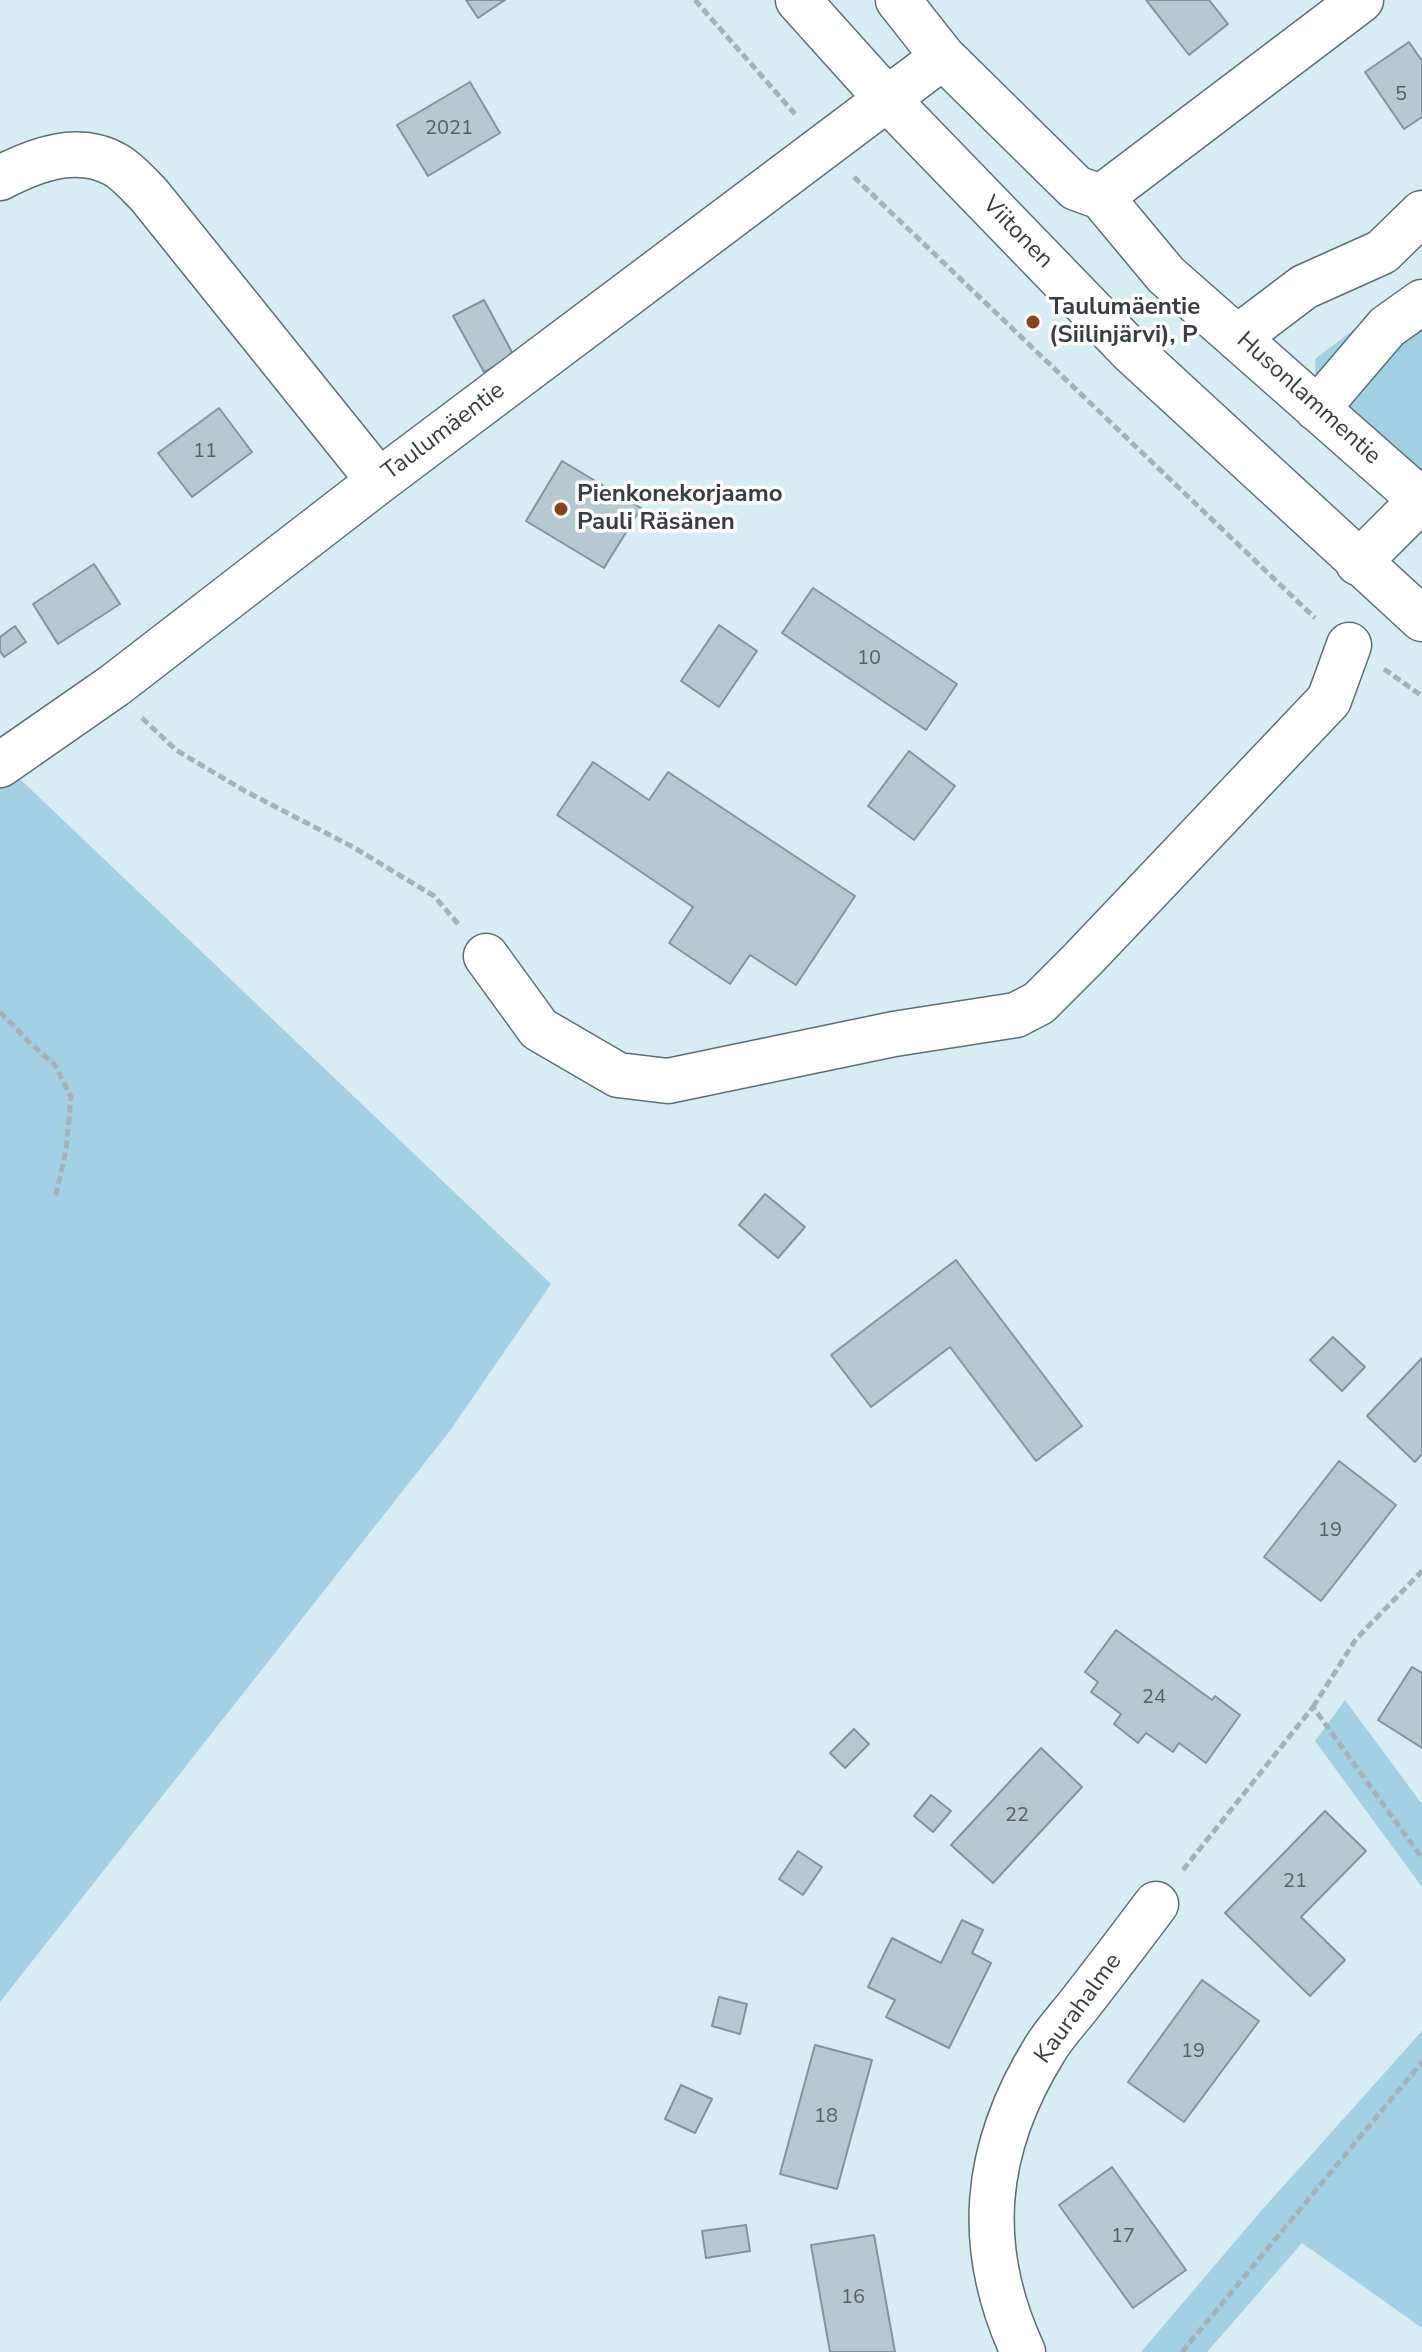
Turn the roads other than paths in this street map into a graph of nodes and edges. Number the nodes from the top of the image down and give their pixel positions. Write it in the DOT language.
graph roads {
  1 [pos="798,0"];
  2 [pos="898,0"];
  3 [pos="1361,0"];
  4 [pos="943,57"];
  5 [pos="887,99"];
  6 [pos="0,178"];
  7 [pos="1101,197"];
  8 [pos="1422,213"];
  9 [pos="1422,302"];
  10 [pos="1238,337"];
  11 [pos="1317,409"];
  12 [pos="379,481"];
  13 [pos="1358,563"];
  14 [pos="1422,619"];
  15 [pos="1349,645"];
  16 [pos="0,765"];
  17 [pos="486,956"];
  18 [pos="1156,1904"];
  19 [pos="1023,2352"];
  1 -- 5 [label="street, Viitonen"];
  2 -- 4 [label="street, Husonlammentie"];
  3 -- 7 [label="street"];
  4 -- 5 [label="street, Taulumäentie"];
  4 -- 7 [label="street, Husonlammentie"];
  5 -- 12 [label="street, Taulumäentie"];
  5 -- 13 [label="street, Viitonen"];
  6 -- 12 [label="street"];
  7 -- 10 [label="street, Husonlammentie"];
  8 -- 10 [label="street"];
  9 -- 11 [label="street"];
  10 -- 11 [label="street, Husonlammentie"];
  11 -- 13 [label="street, Husonlammentie"];
  12 -- 16 [label="street, Taulumäentie"];
  13 -- 14 [label="street, Viitonen"];
  15 -- 17 [label="street"];
  18 -- 19 [label="street, Kaurahalme"];
}
